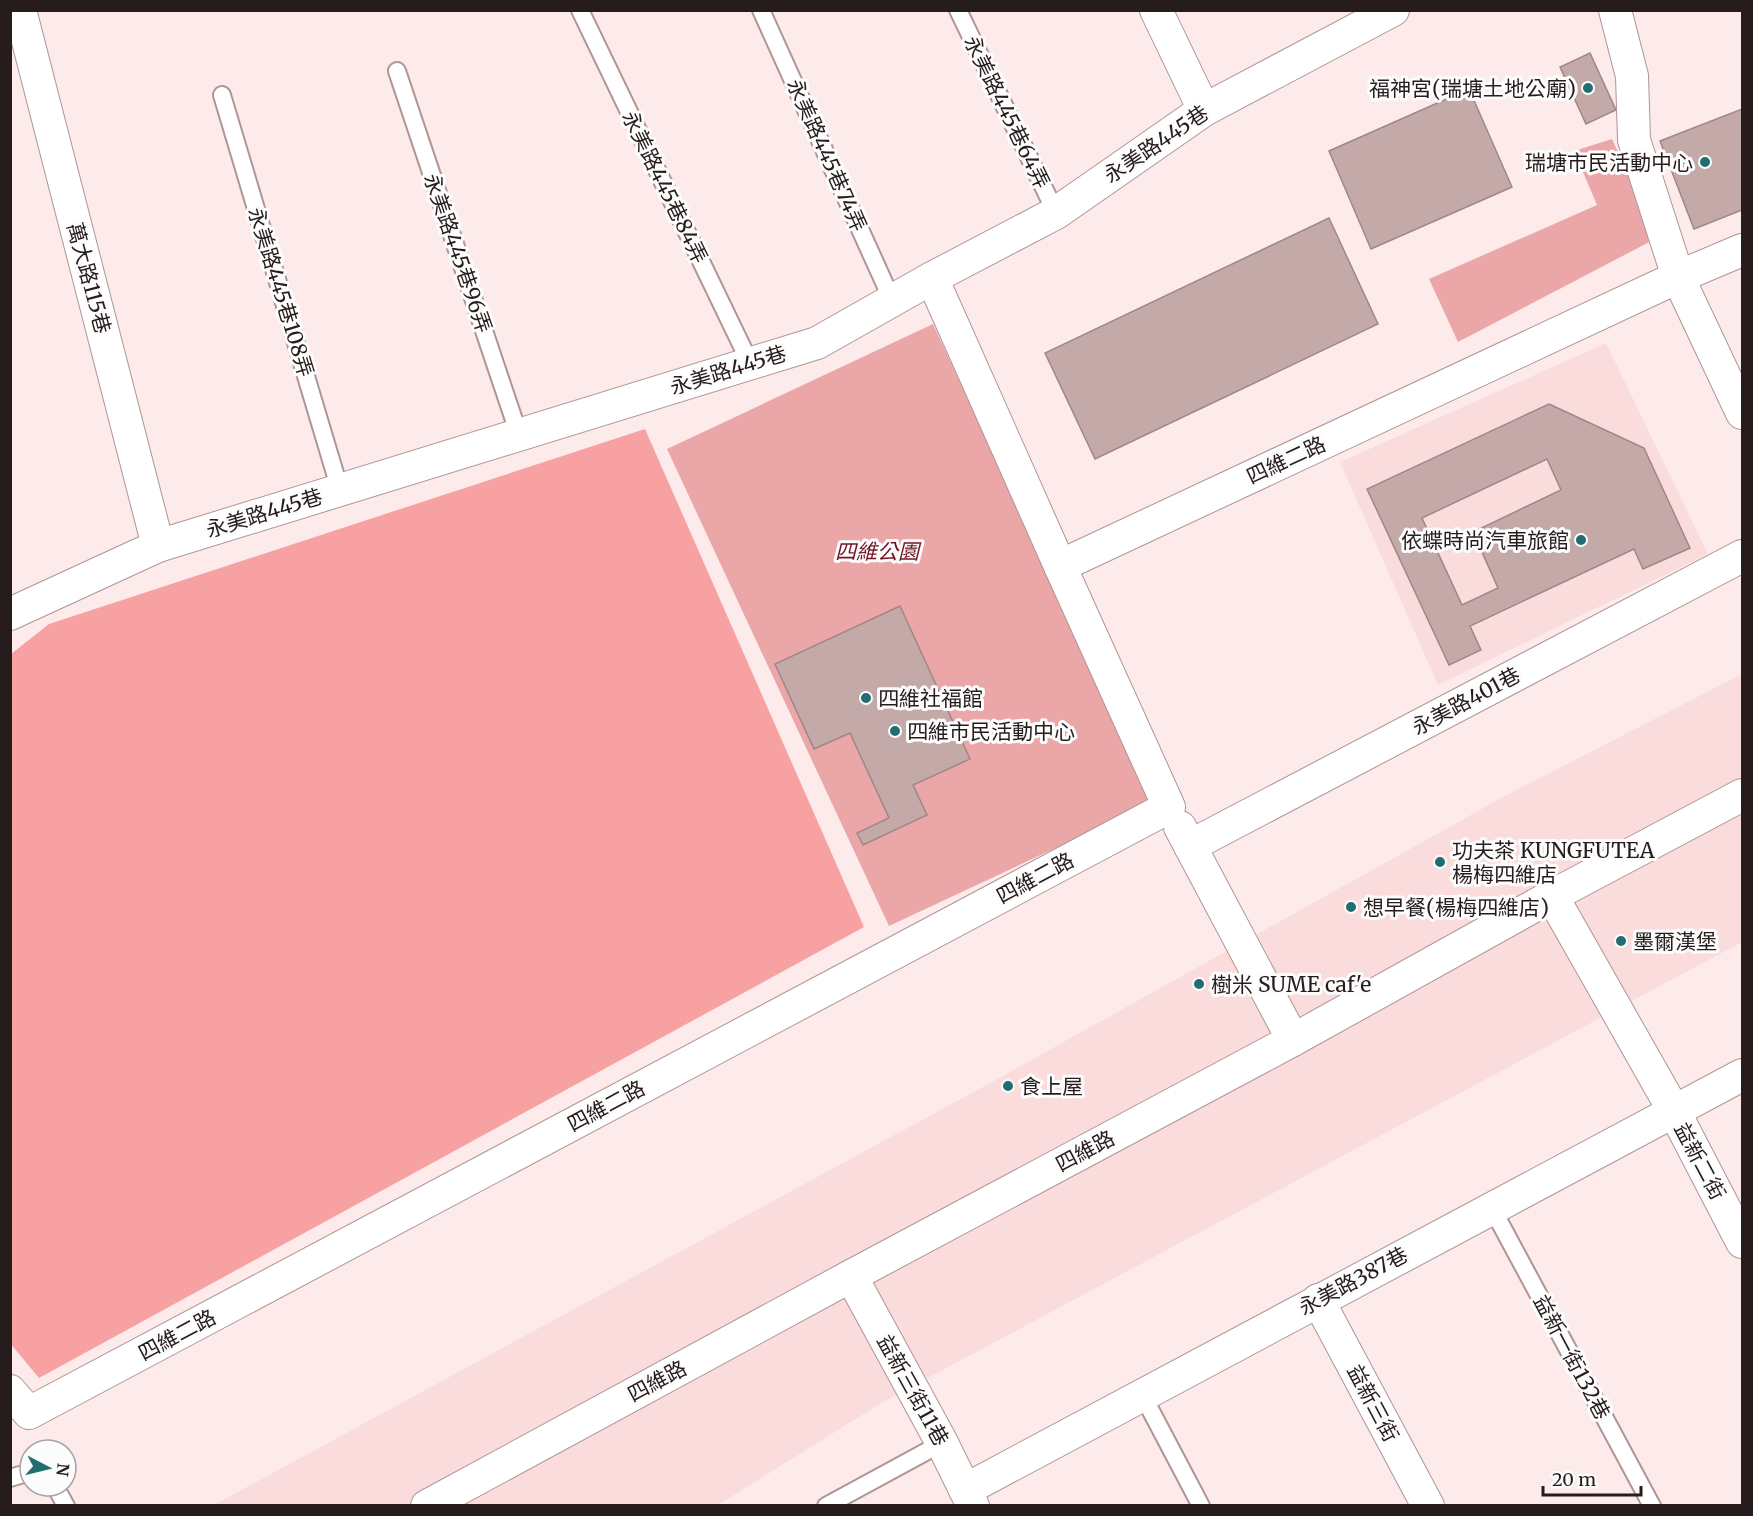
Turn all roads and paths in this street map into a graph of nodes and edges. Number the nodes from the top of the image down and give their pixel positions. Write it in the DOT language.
graph roads {
  1 [pos="580,10"];
  2 [pos="761,10"];
  3 [pos="957,10"];
  4 [pos="1156,10"];
  5 [pos="1393,10"];
  6 [pos="1615,10"];
  7 [pos="18,12"];
  8 [pos="1362,17"];
  9 [pos="397,71"];
  10 [pos="222,95"];
  11 [pos="1204,110"];
  12 [pos="1056,213"];
  13 [pos="1743,250"];
  14 [pos="1678,277"];
  15 [pos="932,278"];
  16 [pos="892,300"];
  17 [pos="750,363"];
  18 [pos="1743,413"];
  19 [pos="519,435"];
  20 [pos="340,490"];
  21 [pos="158,546"];
  22 [pos="1743,556"];
  23 [pos="1059,566"];
  24 [pos="10,614"];
  25 [pos="1743,795"];
  26 [pos="1169,807"];
  27 [pos="1190,846"];
  28 [pos="1552,896"];
  29 [pos="1293,1040"];
  30 [pos="1743,1075"];
  31 [pos="1674,1111"];
  32 [pos="1492,1208"];
  33 [pos="1743,1242"];
  34 [pos="850,1276"];
  35 [pos="1318,1300"];
  36 [pos="10,1391"];
  37 [pos="1142,1395"];
  38 [pos="942,1443"];
  39 [pos="969,1498"];
  40 [pos="427,1506"];
  41 [pos="826,1506"];
  42 [pos="1201,1506"];
  43 [pos="1428,1506"];
  44 [pos="1652,1506"];
  1 -- 17 [label="lane, 永美路445巷84弄"];
  2 -- 16 [label="lane, 永美路445巷74弄"];
  3 -- 12 [label="lane, 永美路445巷64弄"];
  4 -- 11 [label="street"];
  5 -- 8 [label="street, 永美路445巷"];
  6 -- 14 [label="street"];
  7 -- 21 [label="street, 萬大路115巷"];
  8 -- 11 [label="street, 永美路445巷"];
  9 -- 19 [label="lane, 永美路445巷96弄"];
  10 -- 20 [label="lane, 永美路445巷108弄"];
  11 -- 12 [label="street, 永美路445巷"];
  12 -- 15 [label="street, 永美路445巷"];
  13 -- 14 [label="street, 四維二路"];
  14 -- 18 [label="street"];
  14 -- 23 [label="street, 四維二路"];
  15 -- 16 [label="street, 永美路445巷"];
  15 -- 23 [label="street"];
  16 -- 17 [label="street, 永美路445巷"];
  17 -- 19 [label="street, 永美路445巷"];
  19 -- 20 [label="street, 永美路445巷"];
  20 -- 21 [label="street, 永美路445巷"];
  21 -- 24 [label="street, 永美路445巷"];
  22 -- 27 [label="street, 永美路401巷"];
  23 -- 26 [label="street"];
  25 -- 28 [label="street, 四維路"];
  26 -- 27 [label="street"];
  26 -- 36 [label="street, 四維二路"];
  27 -- 29 [label="street"];
  28 -- 29 [label="street, 四維路"];
  28 -- 31 [label="street, 益新二街"];
  29 -- 34 [label="street, 四維路"];
  30 -- 31 [label="street, 永美路387巷"];
  31 -- 32 [label="street, 永美路387巷"];
  31 -- 33 [label="street, 益新二街"];
  32 -- 35 [label="street, 永美路387巷"];
  32 -- 44 [label="lane, 益新一街132巷"];
  34 -- 38 [label="street, 益新三街11巷"];
  34 -- 40 [label="street, 四維路"];
  35 -- 37 [label="street, 永美路387巷"];
  35 -- 43 [label="street, 益新三街"];
  37 -- 39 [label="street, 永美路387巷"];
  37 -- 42 [label="lane"];
  38 -- 39 [label="street, 益新三街11巷"];
  38 -- 41 [label="lane"];
}
